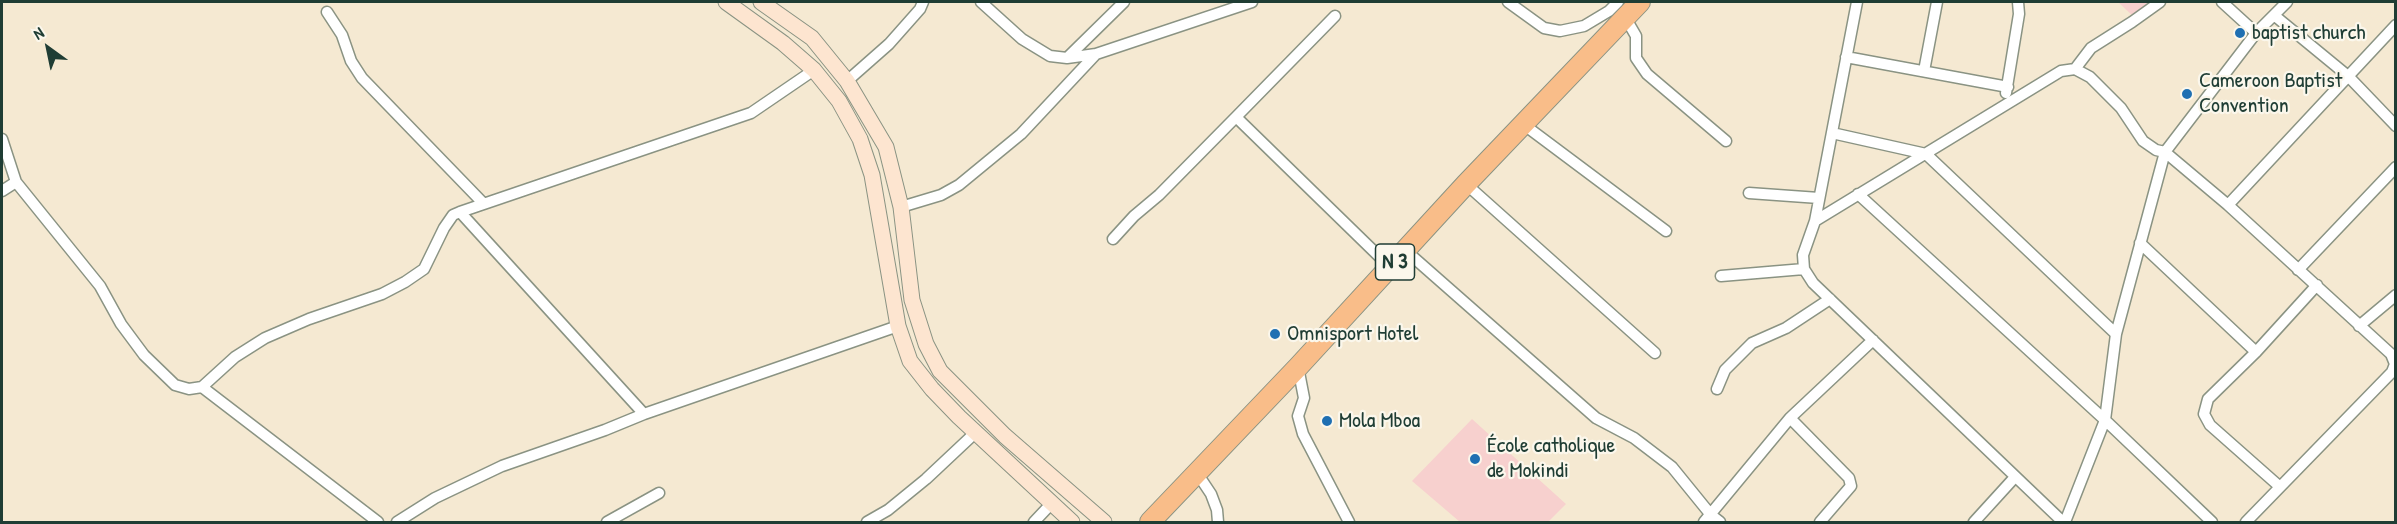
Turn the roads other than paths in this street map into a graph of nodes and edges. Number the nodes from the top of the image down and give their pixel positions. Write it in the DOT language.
graph roads {
  1 [pos="726,2"];
  2 [pos="761,2"];
  3 [pos="923,2"];
  4 [pos="981,2"];
  5 [pos="1124,2"];
  6 [pos="1252,2"];
  7 [pos="1508,2"];
  8 [pos="1640,2"];
  9 [pos="1857,2"];
  10 [pos="1937,2"];
  11 [pos="2018,2"];
  12 [pos="2160,2"];
  13 [pos="2222,2"];
  14 [pos="2287,2"];
  15 [pos="1236,4"];
  16 [pos="1622,9"];
  17 [pos="327,12"];
  18 [pos="1335,16"];
  19 [pos="2275,16"];
  20 [pos="2396,25"];
  21 [pos="2256,33"];
  22 [pos="1096,54"];
  23 [pos="1846,57"];
  24 [pos="1066,58"];
  25 [pos="2075,69"];
  26 [pos="814,70"];
  27 [pos="1924,71"];
  28 [pos="2348,76"];
  29 [pos="847,81"];
  30 [pos="2008,87"];
  31 [pos="2004,106"];
  32 [pos="1236,117"];
  33 [pos="1523,124"];
  34 [pos="2396,126"];
  35 [pos="1832,133"];
  36 [pos="2,139"];
  37 [pos="1726,141"];
  38 [pos="2164,152"];
  39 [pos="1926,154"];
  40 [pos="2396,167"];
  41 [pos="16,182"];
  42 [pos="1466,184"];
  43 [pos="2,191"];
  44 [pos="1749,193"];
  45 [pos="1858,195"];
  46 [pos="1819,198"];
  47 [pos="483,203"];
  48 [pos="2228,205"];
  49 [pos="901,207"];
  50 [pos="460,212"];
  51 [pos="1815,221"];
  52 [pos="1666,231"];
  53 [pos="1113,239"];
  54 [pos="2140,243"];
  55 [pos="1405,250"];
  56 [pos="1390,267"];
  57 [pos="1804,269"];
  58 [pos="2298,270"];
  59 [pos="1721,276"];
  60 [pos="2317,285"];
  61 [pos="2396,295"];
  62 [pos="1830,300"];
  63 [pos="898,326"];
  64 [pos="2359,326"];
  65 [pos="2116,334"];
  66 [pos="1872,340"];
  67 [pos="2256,352"];
  68 [pos="1655,353"];
  69 [pos="1298,367"];
  70 [pos="202,387"];
  71 [pos="1717,389"];
  72 [pos="644,414"];
  73 [pos="1790,418"];
  74 [pos="2105,420"];
  75 [pos="975,433"];
  76 [pos="1197,473"];
  77 [pos="2015,477"];
  78 [pos="2279,486"];
  79 [pos="659,493"];
  80 [pos="1051,504"];
  81 [pos="1712,520"];
  82 [pos="378,522"];
  83 [pos="397,522"];
  84 [pos="607,522"];
  85 [pos="867,522"];
  86 [pos="1034,522"];
  87 [pos="1072,522"];
  88 [pos="1104,522"];
  89 [pos="1150,522"];
  90 [pos="1218,522"];
  91 [pos="1349,522"];
  92 [pos="1820,522"];
  93 [pos="1974,522"];
  94 [pos="2064,522"];
  95 [pos="2212,522"];
  96 [pos="2246,522"];
  1 -- 26 [label="main road"];
  2 -- 29 [label="main road"];
  3 -- 29 [label="street"];
  4 -- 24 [label="street"];
  5 -- 24 [label="street"];
  6 -- 15 [label="street"];
  7 -- 16 [label="street"];
  8 -- 16 [label="highway, N 3"];
  9 -- 23 [label="street"];
  10 -- 27 [label="street"];
  11 -- 30 [label="street"];
  12 -- 25 [label="street"];
  13 -- 21 [label="street"];
  14 -- 19 [label="street"];
  15 -- 22 [label="street"];
  16 -- 33 [label="highway, N 3"];
  16 -- 37 [label="street"];
  17 -- 47 [label="street"];
  18 -- 32 [label="street"];
  19 -- 21 [label="street"];
  19 -- 28 [label="street"];
  20 -- 28 [label="street"];
  21 -- 38 [label="street"];
  22 -- 24 [label="street"];
  22 -- 49 [label="street"];
  23 -- 27 [label="street"];
  23 -- 35 [label="street"];
  25 -- 31 [label="street"];
  25 -- 38 [label="street"];
  26 -- 47 [label="street"];
  26 -- 63 [label="main road"];
  27 -- 30 [label="street"];
  28 -- 34 [label="street"];
  28 -- 48 [label="street"];
  29 -- 49 [label="main road"];
  30 -- 31 [label="street"];
  31 -- 39 [label="street"];
  32 -- 53 [label="street"];
  32 -- 56 [label="street"];
  33 -- 42 [label="highway, N 3"];
  33 -- 52 [label="street"];
  35 -- 39 [label="street"];
  35 -- 46 [label="street"];
  36 -- 41 [label="street"];
  38 -- 48 [label="street"];
  38 -- 54 [label="street"];
  39 -- 45 [label="street"];
  39 -- 65 [label="street"];
  40 -- 58 [label="street"];
  41 -- 43 [label="street"];
  41 -- 70 [label="street"];
  42 -- 55 [label="highway, N 3"];
  42 -- 68 [label="street"];
  44 -- 46 [label="street"];
  45 -- 51 [label="street"];
  45 -- 74 [label="street"];
  46 -- 51 [label="street"];
  47 -- 50 [label="street"];
  48 -- 58 [label="street"];
  49 -- 88 [label="main road"];
  50 -- 70 [label="street"];
  50 -- 72 [label="street"];
  51 -- 57 [label="street"];
  54 -- 65 [label="street"];
  54 -- 67 [label="street"];
  55 -- 56 [label="highway, N 3"];
  55 -- 81 [label="street"];
  56 -- 69 [label="highway, N 3"];
  57 -- 59 [label="street"];
  57 -- 62 [label="street"];
  58 -- 60 [label="street"];
  60 -- 64 [label="street"];
  60 -- 67 [label="street"];
  61 -- 64 [label="street"];
  62 -- 66 [label="street"];
  62 -- 71 [label="street"];
  63 -- 72 [label="street"];
  63 -- 75 [label="main road"];
  64 -- 78 [label="street"];
  65 -- 74 [label="street"];
  66 -- 73 [label="street"];
  66 -- 77 [label="street"];
  67 -- 78 [label="street"];
  69 -- 76 [label="highway, N 3"];
  69 -- 91 [label="street"];
  70 -- 82 [label="street"];
  72 -- 83 [label="street"];
  73 -- 81 [label="street"];
  73 -- 92 [label="street"];
  74 -- 94 [label="street"];
  74 -- 95 [label="street"];
  75 -- 80 [label="main road"];
  75 -- 85 [label="street"];
  76 -- 89 [label="highway, N 3"];
  76 -- 90 [label="street"];
  77 -- 93 [label="street"];
  77 -- 94 [label="street"];
  78 -- 96 [label="street"];
  79 -- 84 [label="street"];
  80 -- 86 [label="street"];
  80 -- 87 [label="main road"];
}
